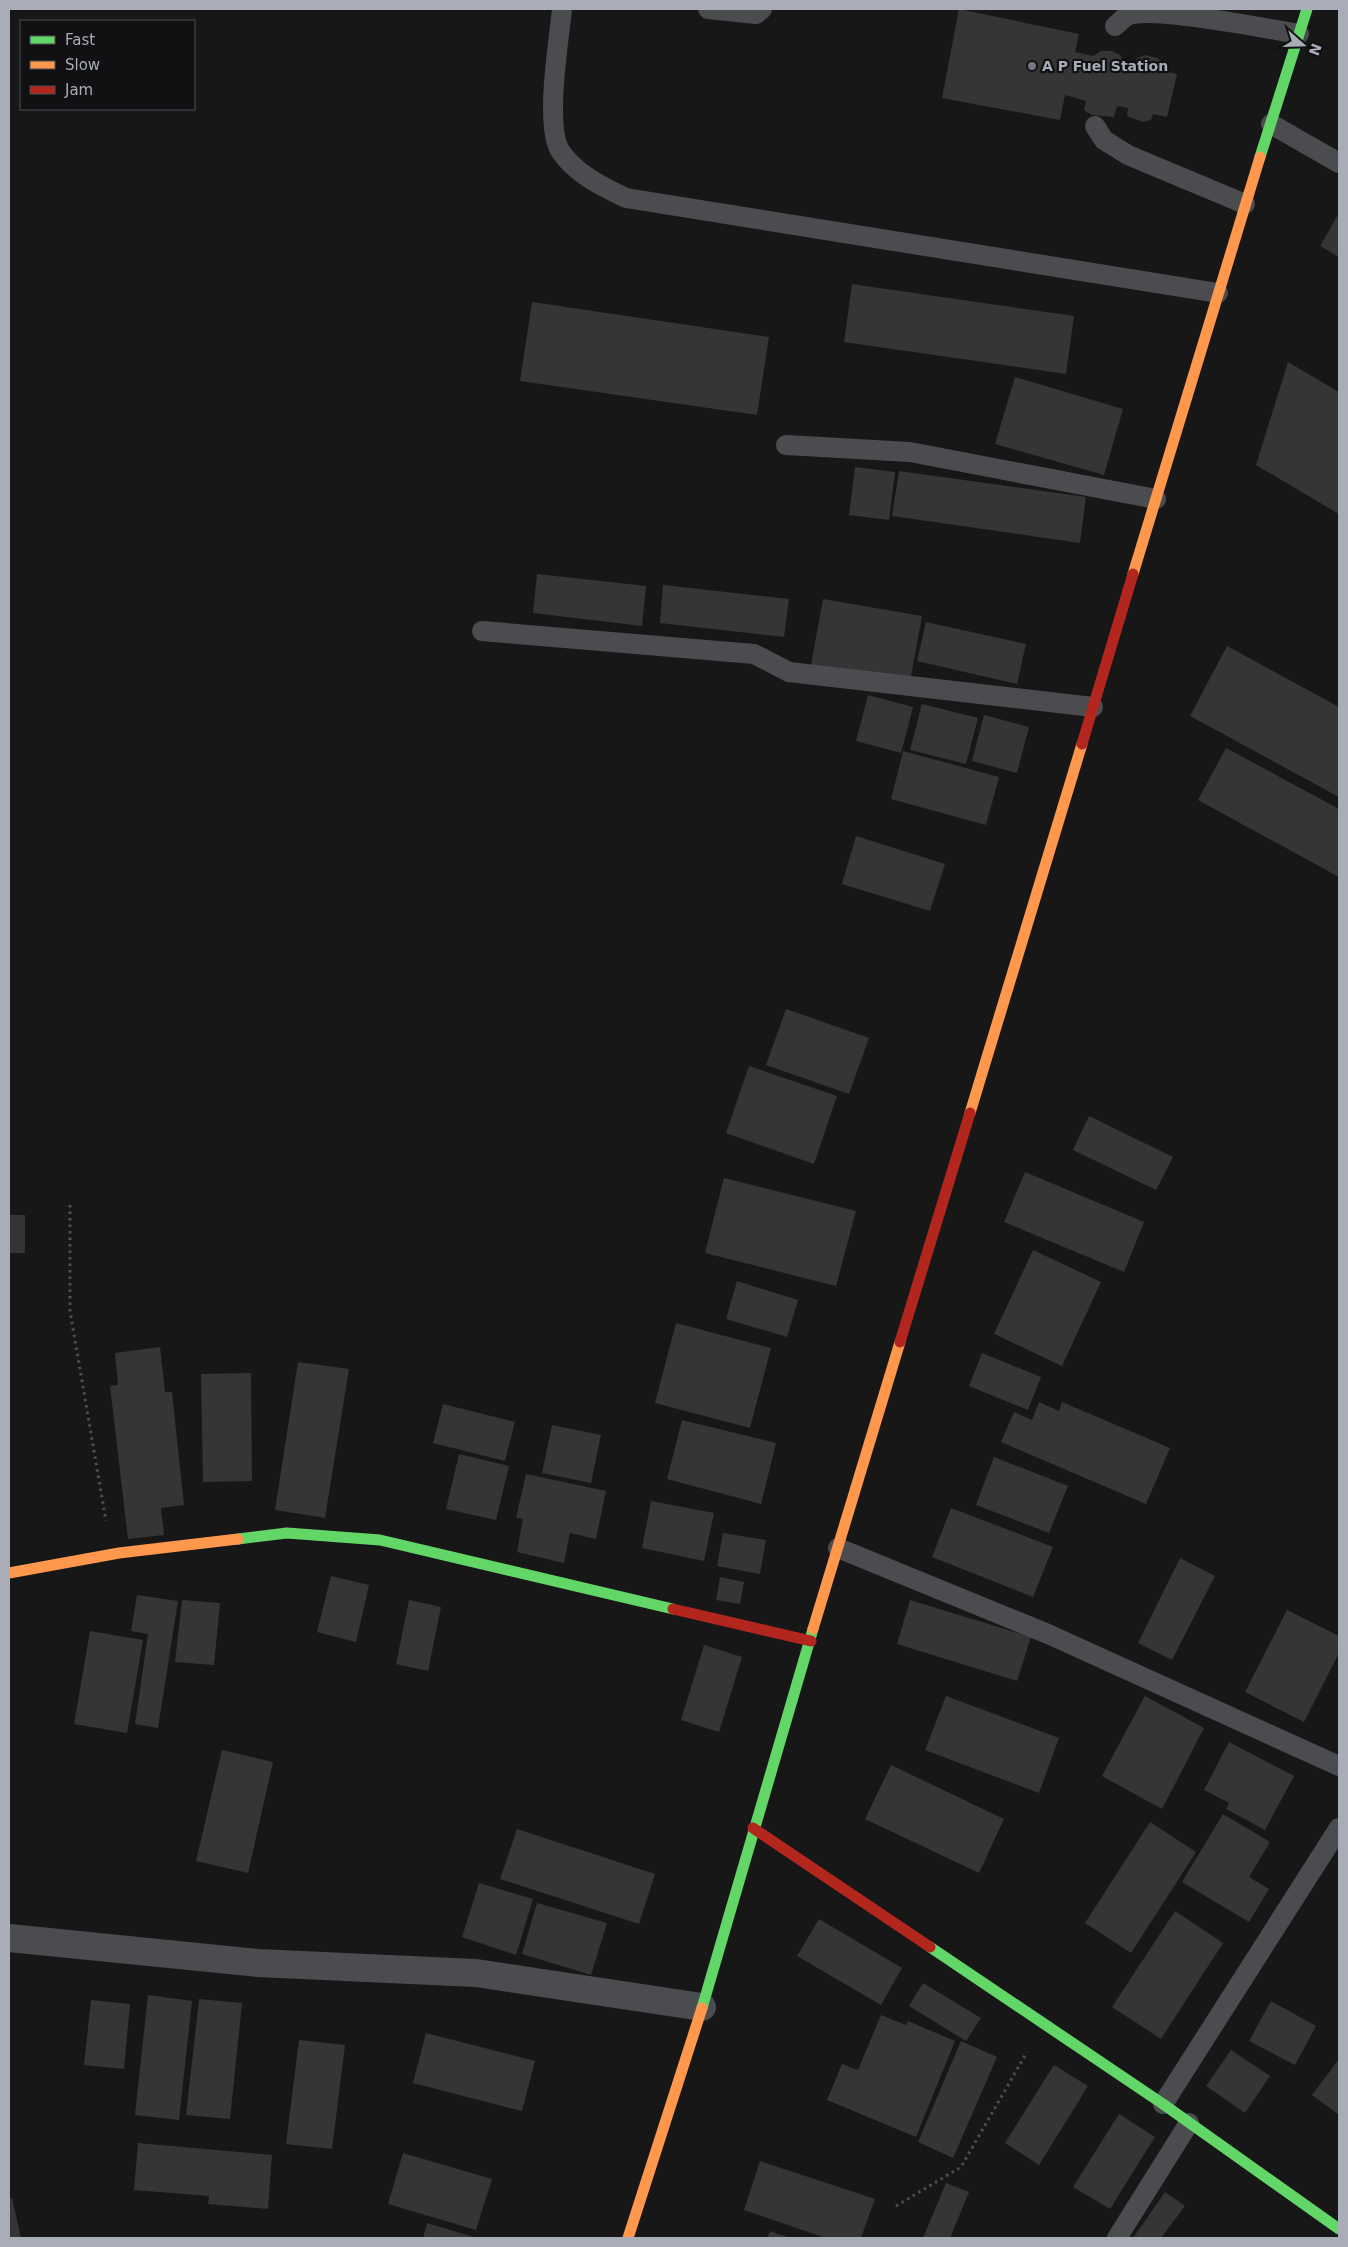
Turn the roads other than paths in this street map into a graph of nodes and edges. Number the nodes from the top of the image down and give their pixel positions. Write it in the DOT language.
graph roads {
  1 [pos="562,9"];
  2 [pos="708,9"];
  3 [pos="762,9"];
  4 [pos="1307,9"];
  5 [pos="1115,26"];
  6 [pos="1299,34"];
  7 [pos="1271,124"];
  8 [pos="1095,126"];
  9 [pos="1339,163"];
  10 [pos="1245,204"];
  11 [pos="1218,293"];
  12 [pos="786,445"];
  13 [pos="1156,499"];
  14 [pos="482,631"];
  15 [pos="1093,707"];
  16 [pos="838,1548"];
  17 [pos="9,1573"];
  18 [pos="811,1641"];
  19 [pos="1339,1766"];
  20 [pos="754,1828"];
  21 [pos="1339,1828"];
  22 [pos="9,1938"];
  23 [pos="702,2007"];
  24 [pos="1163,2104"];
  25 [pos="1189,2123"];
  26 [pos="1339,2229"];
  27 [pos="628,2238"];
  28 [pos="1117,2238"];
  1 -- 11 [label="lane"];
  2 -- 3 [label="lane"];
  4 -- 6 [label="main road"];
  5 -- 6 [label="lane"];
  6 -- 7 [label="main road"];
  7 -- 9 [label="lane"];
  7 -- 10 [label="main road"];
  8 -- 10 [label="lane"];
  10 -- 11 [label="main road"];
  11 -- 13 [label="main road"];
  12 -- 13 [label="lane"];
  13 -- 15 [label="main road"];
  14 -- 15 [label="lane"];
  15 -- 16 [label="main road"];
  16 -- 18 [label="main road"];
  16 -- 19 [label="lane"];
  17 -- 18 [label="main road"];
  18 -- 20 [label="main road"];
  20 -- 23 [label="main road"];
  20 -- 24 [label="main road"];
  21 -- 24 [label="lane"];
  22 -- 23 [label="street"];
  23 -- 27 [label="main road"];
  24 -- 25 [label="main road"];
  25 -- 26 [label="main road"];
  25 -- 28 [label="lane"];
}
